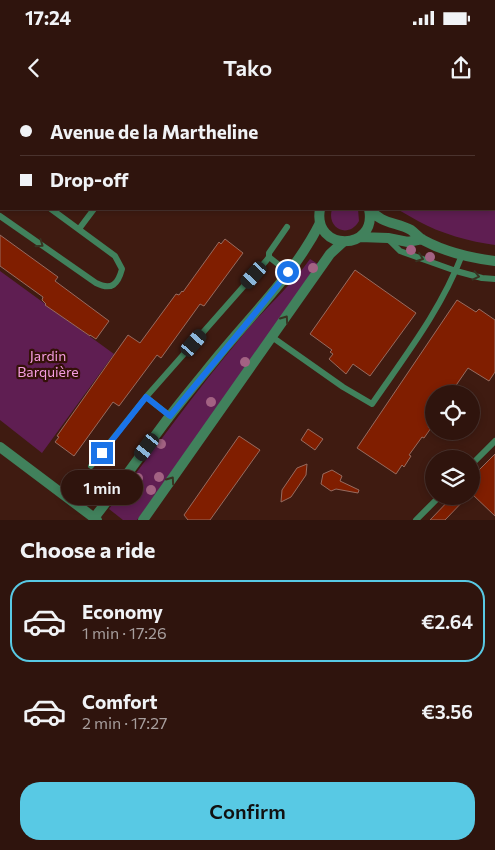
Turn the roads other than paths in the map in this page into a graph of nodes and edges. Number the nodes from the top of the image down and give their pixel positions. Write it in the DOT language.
graph roads {
  1 [pos="52,210"];
  2 [pos="93,210"];
  3 [pos="320,210"];
  4 [pos="370,210"];
  5 [pos="371,210"];
  6 [pos="0,215"];
  7 [pos="320,223"];
  8 [pos="287,227"];
  9 [pos="79,229"];
  10 [pos="360,237"];
  11 [pos="388,238"];
  12 [pos="422,240"];
  13 [pos="344,242"];
  14 [pos="462,255"];
  15 [pos="269,257"];
  16 [pos="495,261"];
  17 [pos="456,271"];
  18 [pos="288,272"];
  19 [pos="495,279"];
  20 [pos="272,337"];
  21 [pos="146,397"];
  22 [pos="170,416"];
  23 [pos="495,441"];
  24 [pos="0,447"];
  25 [pos="480,456"];
  26 [pos="91,466"];
  27 [pos="431,505"];
  28 [pos="96,519"];
  29 [pos="143,520"];
  30 [pos="416,520"];
  1 -- 9 [label="lane"];
  2 -- 9 [label="lane"];
  3 -- 7 [label="street"];
  4 -- 10 [label="street"];
  5 -- 12 [label="street"];
  6 -- 9 [label="lane, one-way"];
  7 -- 13 [label="street"];
  7 -- 18 [label="street"];
  8 -- 15 [label="lane"];
  10 -- 11 [label="street"];
  10 -- 13 [label="street"];
  11 -- 12 [label="street"];
  11 -- 17 [label="lane, one-way"];
  12 -- 14 [label="street"];
  20 -- 13 [label="street, one-way"];
  14 -- 16 [label="street"];
  14 -- 17 [label="lane"];
  15 -- 18 [label="lane"];
  15 -- 21 [label="lane"];
  17 -- 19 [label="lane, one-way"];
  17 -- 20 [label="lane"];
  18 -- 22 [label="street"];
  29 -- 20 [label="street, one-way"];
  21 -- 22 [label="lane"];
  21 -- 26 [label="lane"];
  22 -- 28 [label="street"];
  23 -- 25 [label="lane"];
  24 -- 28 [label="street"];
  27 -- 30 [label="lane"];
}
